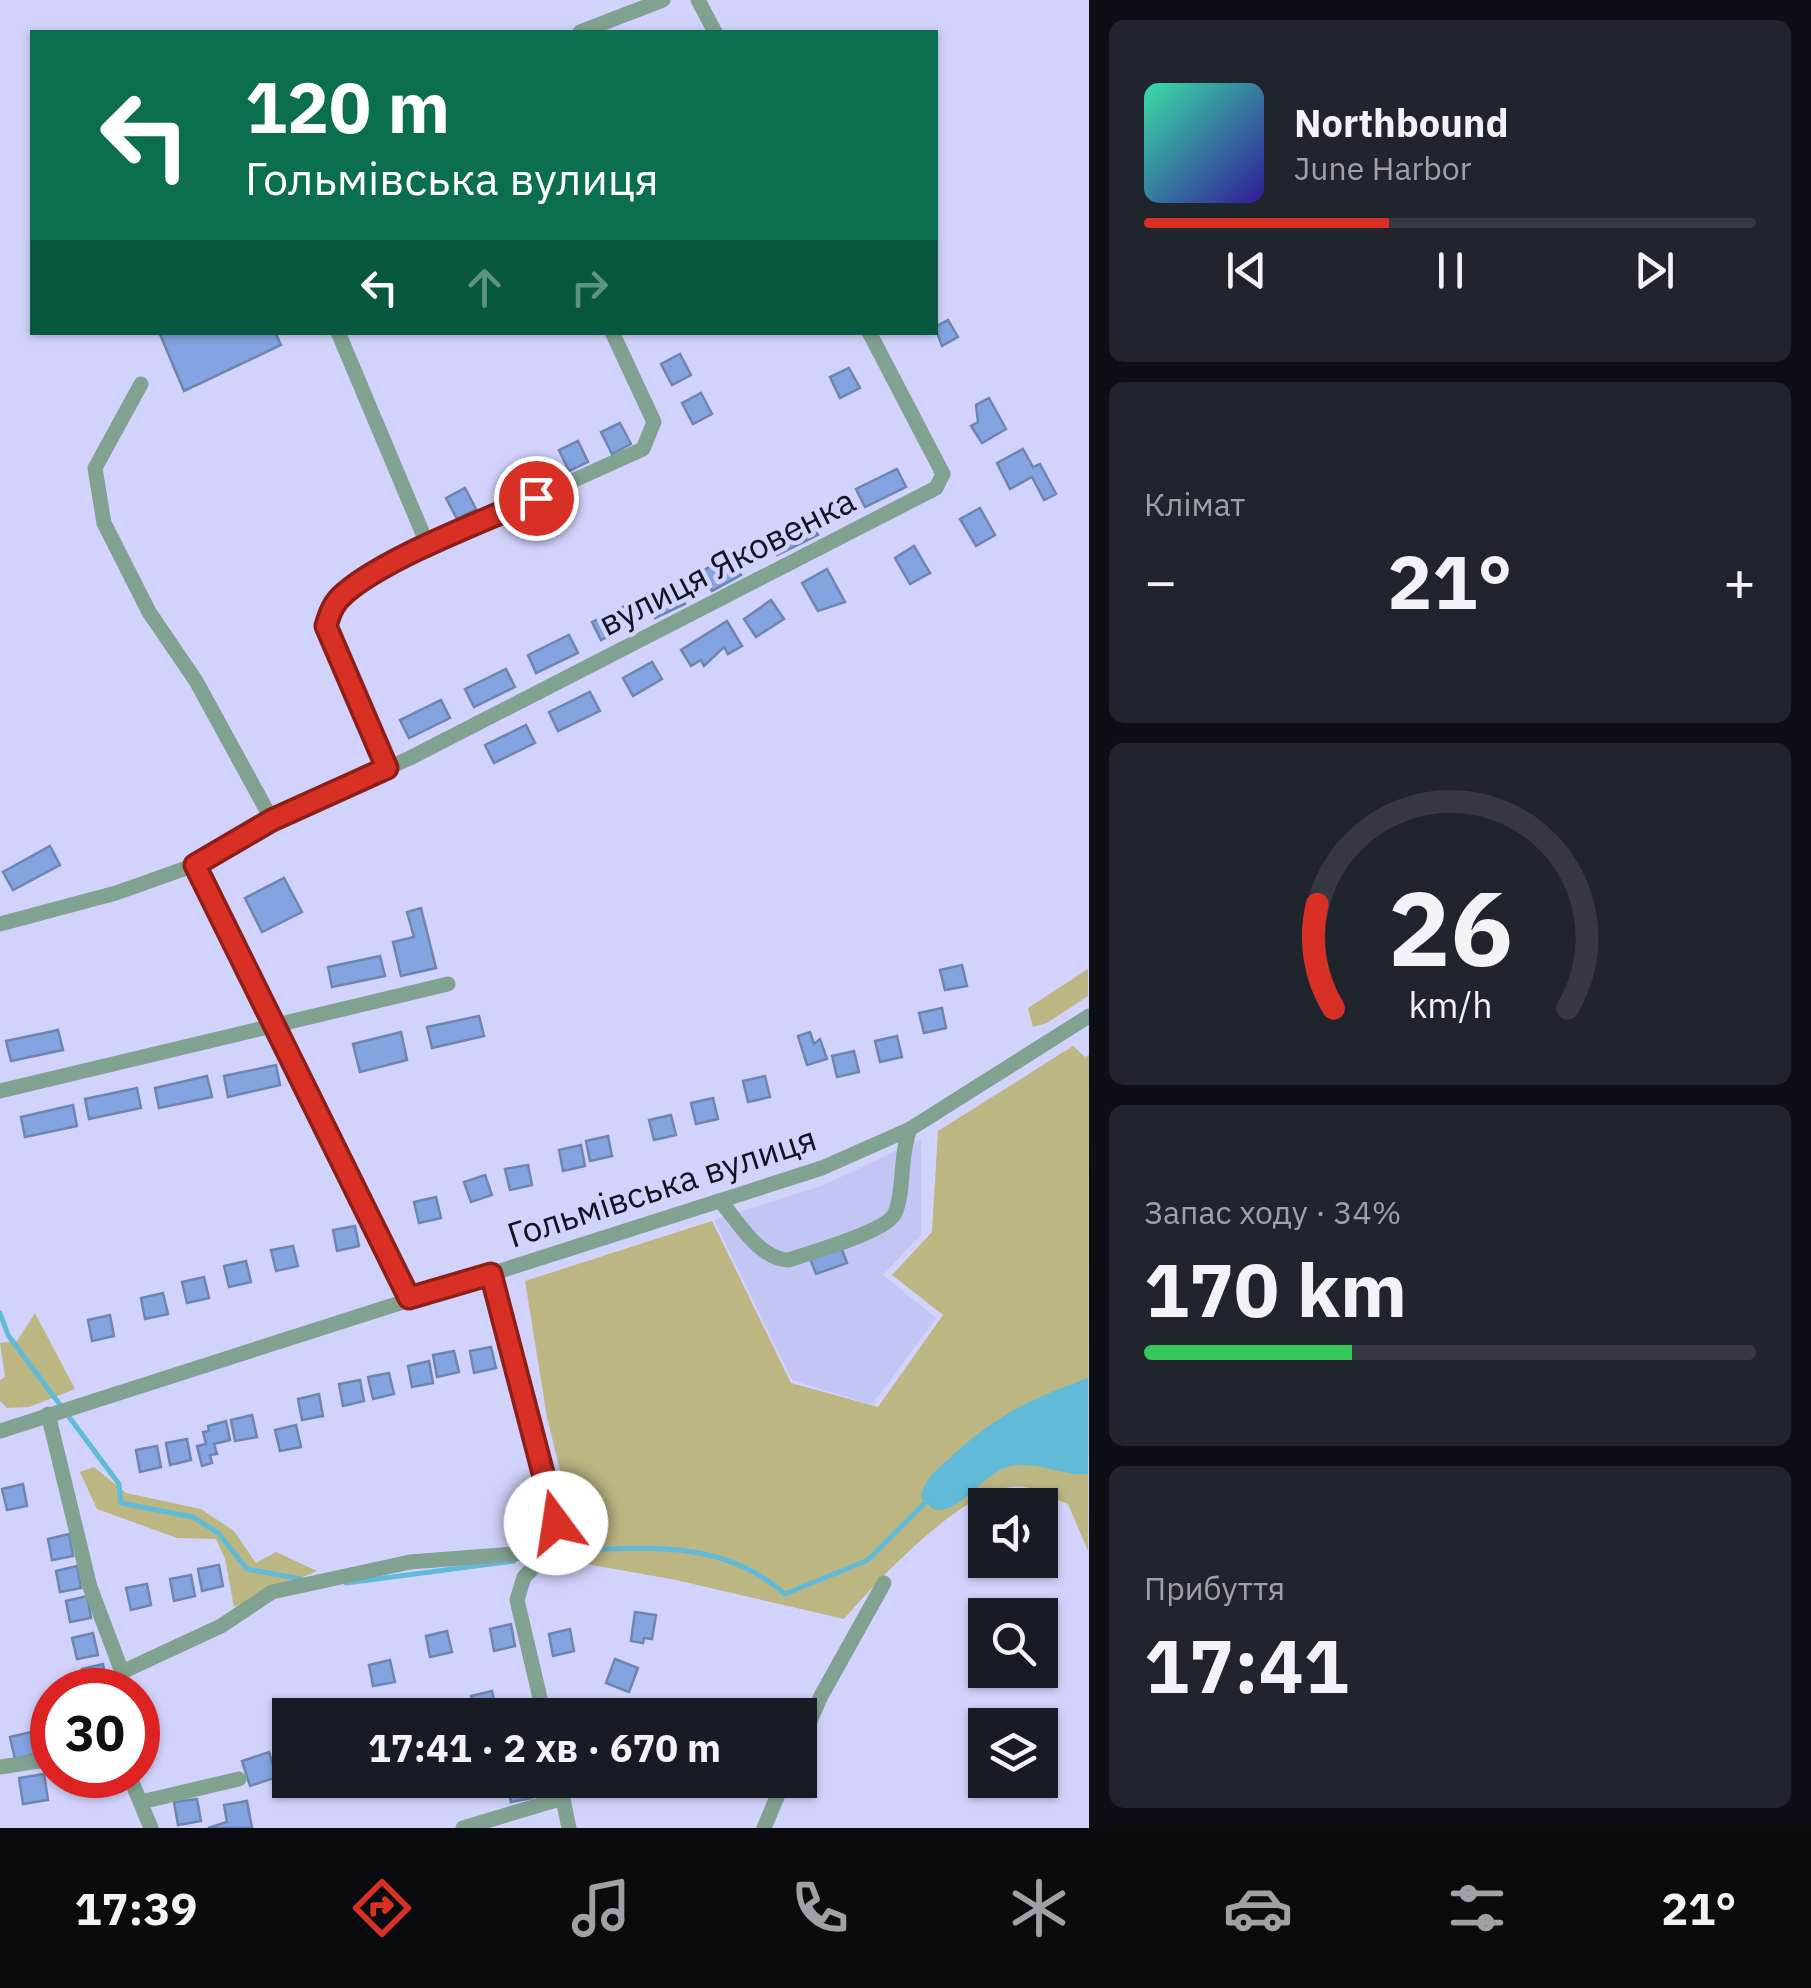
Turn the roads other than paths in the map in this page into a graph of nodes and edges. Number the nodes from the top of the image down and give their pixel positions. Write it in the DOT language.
graph roads {
  1 [pos="664,0"];
  2 [pos="698,0"];
  3 [pos="585,30"];
  4 [pos="714,30"];
  5 [pos="339,335"];
  6 [pos="613,335"];
  7 [pos="871,335"];
  8 [pos="141,384"];
  9 [pos="428,546"];
  10 [pos="387,768"];
  11 [pos="272,820"];
  12 [pos="195,865"];
  13 [pos="0,924"];
  14 [pos="448,984"];
  15 [pos="1088,1016"];
  16 [pos="276,1028"];
  17 [pos="0,1091"];
  18 [pos="910,1129"];
  19 [pos="722,1202"];
  20 [pos="491,1274"];
  21 [pos="409,1298"];
  22 [pos="48,1414"];
  23 [pos="0,1431"];
  24 [pos="551,1551"];
  25 [pos="884,1583"];
  26 [pos="120,1668"];
  27 [pos="131,1668"];
  28 [pos="540,1698"];
  29 [pos="817,1703"];
  30 [pos="30,1762"];
  31 [pos="0,1767"];
  32 [pos="239,1779"];
  33 [pos="139,1798"];
  34 [pos="564,1798"];
  35 [pos="776,1798"];
  36 [pos="141,1802"];
  37 [pos="151,1828"];
  38 [pos="462,1828"];
  39 [pos="569,1828"];
  40 [pos="764,1828"];
  1 -- 3 [label="street"];
  2 -- 4 [label="street"];
  5 -- 9 [label="street"];
  6 -- 9 [label="street"];
  7 -- 10 [label="street, вулиця Яковенка"];
  8 -- 11 [label="street"];
  9 -- 10 [label="street"];
  10 -- 11 [label="street, вулиця Яковенка"];
  11 -- 12 [label="street, вулиця Яковенка"];
  12 -- 13 [label="street, вулиця Яковенка"];
  12 -- 16 [label="street"];
  14 -- 16 [label="street"];
  15 -- 18 [label="street, Гольмівська вулиця"];
  16 -- 17 [label="street"];
  16 -- 21 [label="street"];
  18 -- 19 [label="street, Гольмівська вулиця"];
  18 -- 19 [label="street"];
  19 -- 20 [label="street, Гольмівська вулиця"];
  20 -- 21 [label="street, Гольмівська вулиця"];
  20 -- 24 [label="street"];
  21 -- 22 [label="street, Гольмівська вулиця"];
  22 -- 23 [label="street, Гольмівська вулиця"];
  22 -- 26 [label="street"];
  24 -- 27 [label="street"];
  24 -- 28 [label="street"];
  25 -- 29 [label="street"];
  30 -- 31 [label="street"];
  32 -- 36 [label="street"];
  33 -- 36 [label="street"];
  34 -- 38 [label="street"];
  34 -- 39 [label="street"];
  35 -- 40 [label="street"];
  36 -- 37 [label="street"];
}
